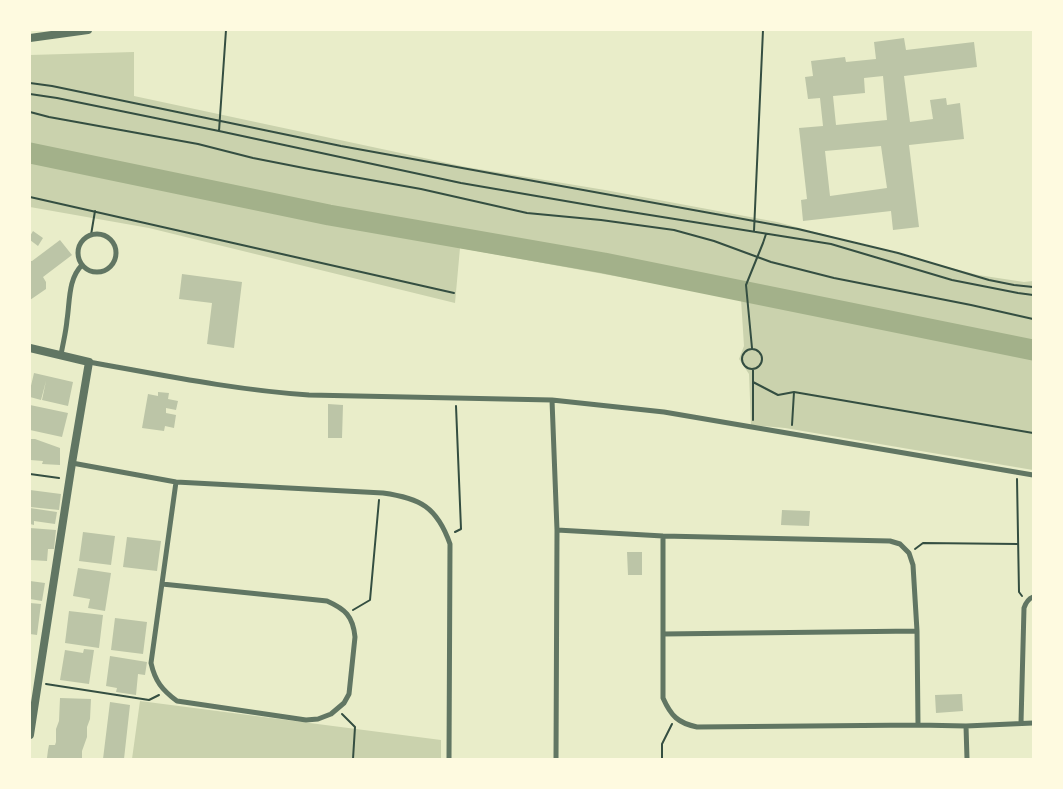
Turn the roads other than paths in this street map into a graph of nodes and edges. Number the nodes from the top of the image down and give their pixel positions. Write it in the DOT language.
graph roads {
  1 [pos="88,30"];
  2 [pos="30,38"];
  3 [pos="82,265"];
  4 [pos="30,348"];
  5 [pos="61,355"];
  6 [pos="89,362"];
  7 [pos="552,400"];
  8 [pos="72,463"];
  9 [pos="1033,475"];
  10 [pos="176,482"];
  11 [pos="556,530"];
  12 [pos="663,536"];
  13 [pos="162,584"];
  14 [pos="1033,597"];
  15 [pos="917,632"];
  16 [pos="663,634"];
  17 [pos="1021,723"];
  18 [pos="1033,723"];
  19 [pos="918,725"];
  20 [pos="966,726"];
  21 [pos="30,734"];
  22 [pos="449,759"];
  23 [pos="556,759"];
  24 [pos="967,759"];
  1 -- 2 [label="street"];
  3 -- 3 [label="street"];
  3 -- 5 [label="street"];
  4 -- 5 [label="street"];
  5 -- 6 [label="street"];
  6 -- 7 [label="street"];
  6 -- 8 [label="street"];
  7 -- 9 [label="street"];
  7 -- 11 [label="street"];
  8 -- 10 [label="street"];
  8 -- 21 [label="street"];
  10 -- 13 [label="street"];
  10 -- 22 [label="street"];
  11 -- 12 [label="street"];
  11 -- 23 [label="street"];
  12 -- 15 [label="street"];
  12 -- 16 [label="street"];
  13 -- 13 [label="street"];
  14 -- 17 [label="street"];
  15 -- 16 [label="street"];
  15 -- 19 [label="street"];
  16 -- 19 [label="street"];
  17 -- 18 [label="street"];
  17 -- 20 [label="street"];
  19 -- 20 [label="street"];
  20 -- 24 [label="street"];
}
